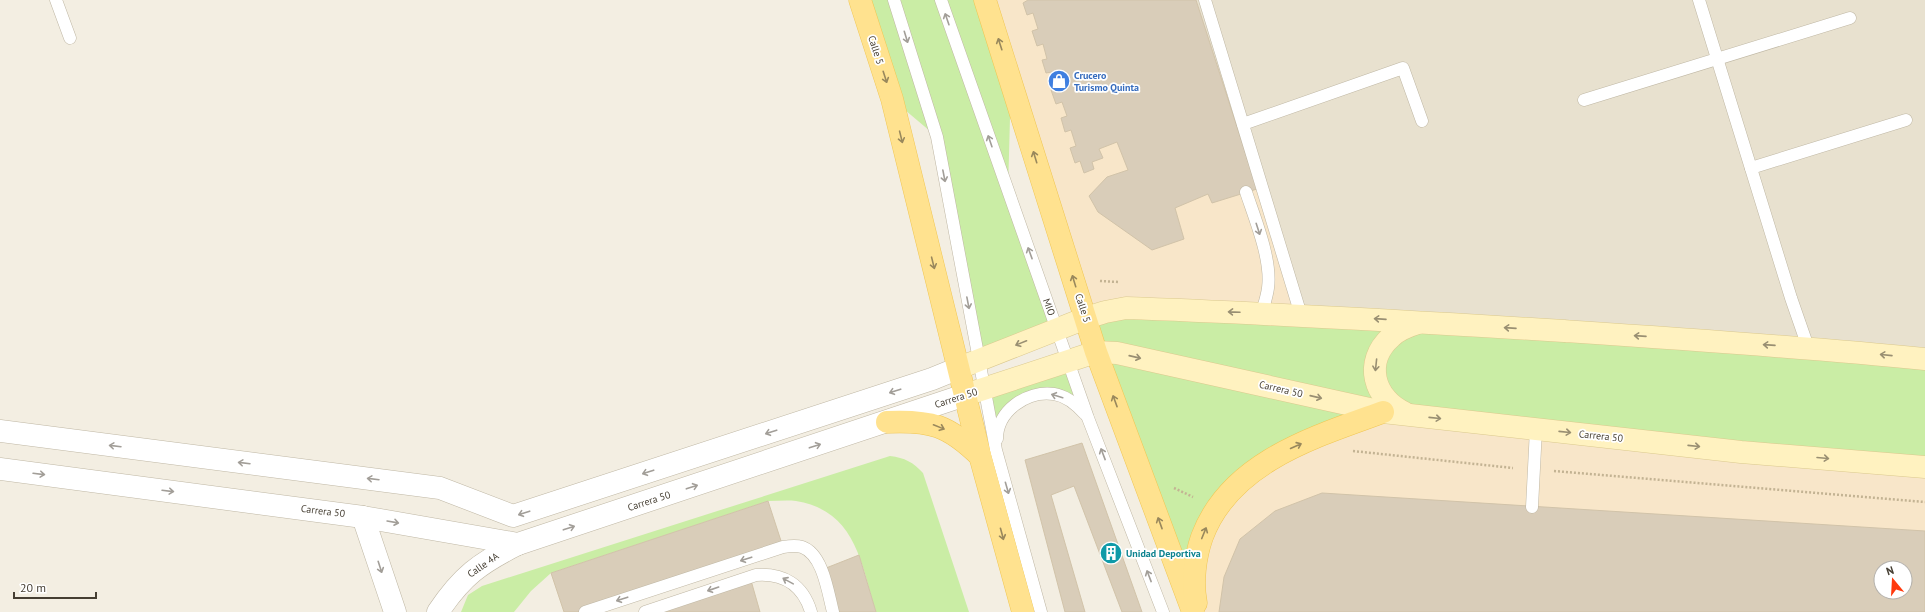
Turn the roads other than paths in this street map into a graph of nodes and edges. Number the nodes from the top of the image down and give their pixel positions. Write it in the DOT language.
graph roads {
  1 [pos="56,0"];
  2 [pos="860,0"];
  3 [pos="894,0"];
  4 [pos="941,0"];
  5 [pos="986,0"];
  6 [pos="1205,0"];
  7 [pos="1699,0"];
  8 [pos="1850,18"];
  9 [pos="70,38"];
  10 [pos="1717,59"];
  11 [pos="1584,100"];
  12 [pos="1906,120"];
  13 [pos="1422,121"];
  14 [pos="1243,124"];
  15 [pos="1752,168"];
  16 [pos="1246,192"];
  17 [pos="1262,312"];
  18 [pos="1301,314"];
  19 [pos="1086,318"];
  20 [pos="1421,322"];
  21 [pos="1058,329"];
  22 [pos="1808,347"];
  23 [pos="1096,352"];
  24 [pos="1925,359"];
  25 [pos="980,360"];
  26 [pos="1069,361"];
  27 [pos="959,368"];
  28 [pos="975,392"];
  29 [pos="1383,412"];
  30 [pos="1408,414"];
  31 [pos="1088,418"];
  32 [pos="887,422"];
  33 [pos="1536,429"];
  34 [pos="0,431"];
  35 [pos="988,453"];
  36 [pos="1925,467"];
  37 [pos="0,469"];
  38 [pos="1532,507"];
  39 [pos="363,517"];
  40 [pos="518,544"];
  41 [pos="395,612"];
  42 [pos="438,612"];
  43 [pos="585,612"];
  44 [pos="645,612"];
  45 [pos="812,612"];
  46 [pos="833,612"];
  47 [pos="1023,612"];
  48 [pos="1041,612"];
  49 [pos="1163,612"];
  50 [pos="1193,612"];
  51 [pos="1198,612"];
  1 -- 9 [label="lane"];
  2 -- 27 [label="main road, Calle 5, one-way"];
  3 -- 25 [label="lane, one-way"];
  21 -- 4 [label="lane, MIO, one-way"];
  19 -- 5 [label="main road, Calle 5, one-way"];
  6 -- 14 [label="lane"];
  7 -- 10 [label="lane"];
  8 -- 10 [label="lane"];
  10 -- 11 [label="lane"];
  10 -- 15 [label="lane"];
  12 -- 15 [label="lane"];
  13 -- 14 [label="lane"];
  14 -- 18 [label="lane"];
  15 -- 22 [label="lane"];
  16 -- 17 [label="lane, one-way"];
  17 -- 18 [label="main road"];
  17 -- 19 [label="main road, one-way"];
  20 -- 18 [label="main road, one-way"];
  19 -- 21 [label="main road"];
  19 -- 23 [label="main road, Calle 5"];
  22 -- 20 [label="main road, one-way"];
  20 -- 30 [label="main road, one-way"];
  21 -- 25 [label="main road, one-way"];
  21 -- 26 [label="lane, MIO"];
  24 -- 22 [label="main road, one-way"];
  23 -- 26 [label="main road, Carrera 50"];
  23 -- 29 [label="main road, Carrera 50, one-way"];
  50 -- 23 [label="main road, Calle 5, one-way"];
  25 -- 27 [label="main road"];
  25 -- 28 [label="lane"];
  26 -- 28 [label="main road, Carrera 50"];
  26 -- 31 [label="lane, MIO"];
  27 -- 28 [label="main road, Calle 5"];
  27 -- 34 [label="street, one-way"];
  28 -- 32 [label="street, Carrera 50"];
  28 -- 35 [label="main road, Calle 5"];
  29 -- 30 [label="main road, Carrera 50"];
  51 -- 29 [label="main road, one-way"];
  30 -- 33 [label="main road, Carrera 50, one-way"];
  31 -- 35 [label="lane, one-way"];
  49 -- 31 [label="lane, MIO, one-way"];
  32 -- 35 [label="main road, one-way"];
  40 -- 32 [label="street, Carrera 50, one-way"];
  33 -- 36 [label="main road, Carrera 50, one-way"];
  33 -- 38 [label="lane"];
  35 -- 47 [label="main road, Calle 5, one-way"];
  35 -- 48 [label="lane, one-way"];
  37 -- 39 [label="street, Carrera 50, one-way"];
  39 -- 40 [label="street, Carrera 50, one-way"];
  39 -- 41 [label="street, one-way"];
  40 -- 42 [label="street, Calle 4A"];
  46 -- 43 [label="lane, one-way"];
  45 -- 44 [label="lane, one-way"];
}
